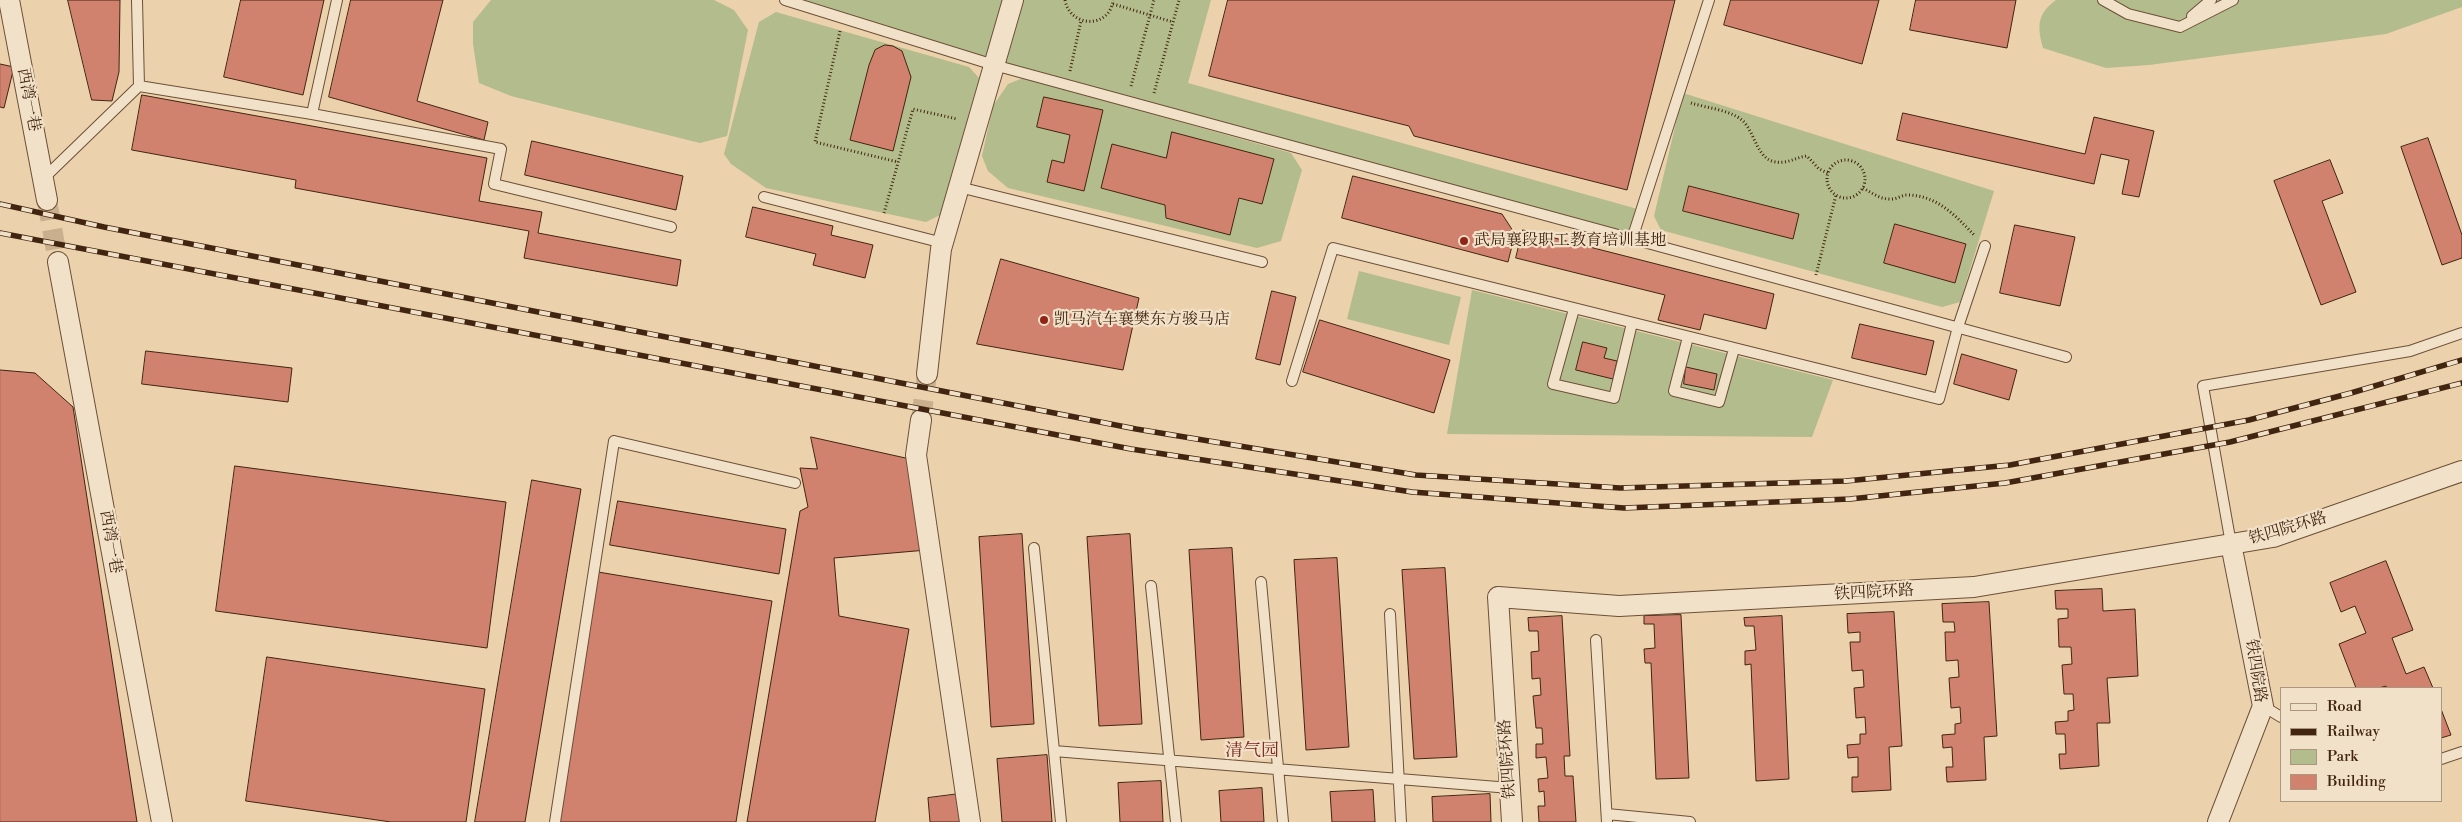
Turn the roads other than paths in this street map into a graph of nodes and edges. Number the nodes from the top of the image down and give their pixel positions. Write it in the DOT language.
graph roads {
  1 [pos="9,0"];
  2 [pos="138,0"];
  3 [pos="337,0"];
  4 [pos="785,0"];
  5 [pos="1013,0"];
  6 [pos="1708,0"];
  7 [pos="2103,0"];
  8 [pos="2211,0"];
  9 [pos="2234,0"];
  10 [pos="2180,27"];
  11 [pos="994,65"];
  12 [pos="138,86"];
  13 [pos="312,114"];
  14 [pos="43,180"];
  15 [pos="959,187"];
  16 [pos="764,196"];
  17 [pos="46,200"];
  18 [pos="671,227"];
  19 [pos="1632,239"];
  20 [pos="943,243"];
  21 [pos="1985,246"];
  22 [pos="58,262"];
  23 [pos="1262,262"];
  24 [pos="1574,309"];
  25 [pos="1632,323"];
  26 [pos="1958,327"];
  27 [pos="2462,333"];
  28 [pos="1688,337"];
  29 [pos="1734,348"];
  30 [pos="2066,357"];
  31 [pos="927,374"];
  32 [pos="1292,381"];
  33 [pos="920,420"];
  34 [pos="2462,471"];
  35 [pos="795,483"];
  36 [pos="2231,544"];
  37 [pos="1034,548"];
  38 [pos="1261,582"];
  39 [pos="1151,586"];
  40 [pos="1390,614"];
  41 [pos="1596,640"];
  42 [pos="2262,706"];
  43 [pos="2280,716"];
  44 [pos="1054,752"];
  45 [pos="2462,752"];
  46 [pos="2442,759"];
  47 [pos="1170,761"];
  48 [pos="1278,769"];
  49 [pos="1399,779"];
  50 [pos="1510,788"];
  51 [pos="1607,818"];
  52 [pos="162,822"];
  53 [pos="554,822"];
  54 [pos="970,822"];
  55 [pos="1061,822"];
  56 [pos="1176,822"];
  57 [pos="1283,822"];
  58 [pos="1401,822"];
  59 [pos="1512,822"];
  60 [pos="1690,822"];
  61 [pos="2218,822"];
  1 -- 14 [label="street, 西湾一巷"];
  2 -- 12 [label="lane"];
  3 -- 13 [label="lane"];
  4 -- 11 [label="lane"];
  5 -- 11 [label="street"];
  6 -- 19 [label="lane"];
  7 -- 10 [label="lane"];
  8 -- 10 [label="lane"];
  9 -- 10 [label="lane"];
  11 -- 15 [label="street"];
  11 -- 19 [label="lane"];
  12 -- 13 [label="lane"];
  12 -- 14 [label="lane"];
  13 -- 18 [label="lane"];
  14 -- 17 [label="street, 西湾一巷"];
  15 -- 20 [label="street"];
  15 -- 23 [label="lane"];
  16 -- 20 [label="lane"];
  19 -- 26 [label="lane"];
  20 -- 31 [label="street"];
  21 -- 26 [label="lane"];
  22 -- 52 [label="street, 西湾一巷"];
  24 -- 25 [label="lane"];
  24 -- 25 [label="lane"];
  24 -- 32 [label="lane"];
  25 -- 28 [label="lane"];
  26 -- 29 [label="lane"];
  26 -- 30 [label="lane"];
  27 -- 36 [label="lane"];
  28 -- 29 [label="lane"];
  28 -- 29 [label="lane"];
  33 -- 54 [label="street"];
  34 -- 36 [label="street, 铁四院环路"];
  35 -- 53 [label="lane"];
  36 -- 42 [label="street, 铁四院路"];
  36 -- 50 [label="street, 铁四院环路"];
  37 -- 44 [label="lane"];
  38 -- 48 [label="lane"];
  39 -- 47 [label="lane"];
  40 -- 49 [label="lane"];
  41 -- 51 [label="lane"];
  42 -- 43 [label="lane"];
  42 -- 61 [label="street, 铁四院路"];
  44 -- 47 [label="lane"];
  44 -- 55 [label="lane"];
  45 -- 46 [label="lane"];
  47 -- 48 [label="lane"];
  47 -- 56 [label="lane"];
  48 -- 49 [label="lane"];
  48 -- 57 [label="lane"];
  49 -- 50 [label="lane"];
  49 -- 58 [label="lane"];
  50 -- 59 [label="street, 铁四院环路"];
  51 -- 60 [label="lane"];
}
